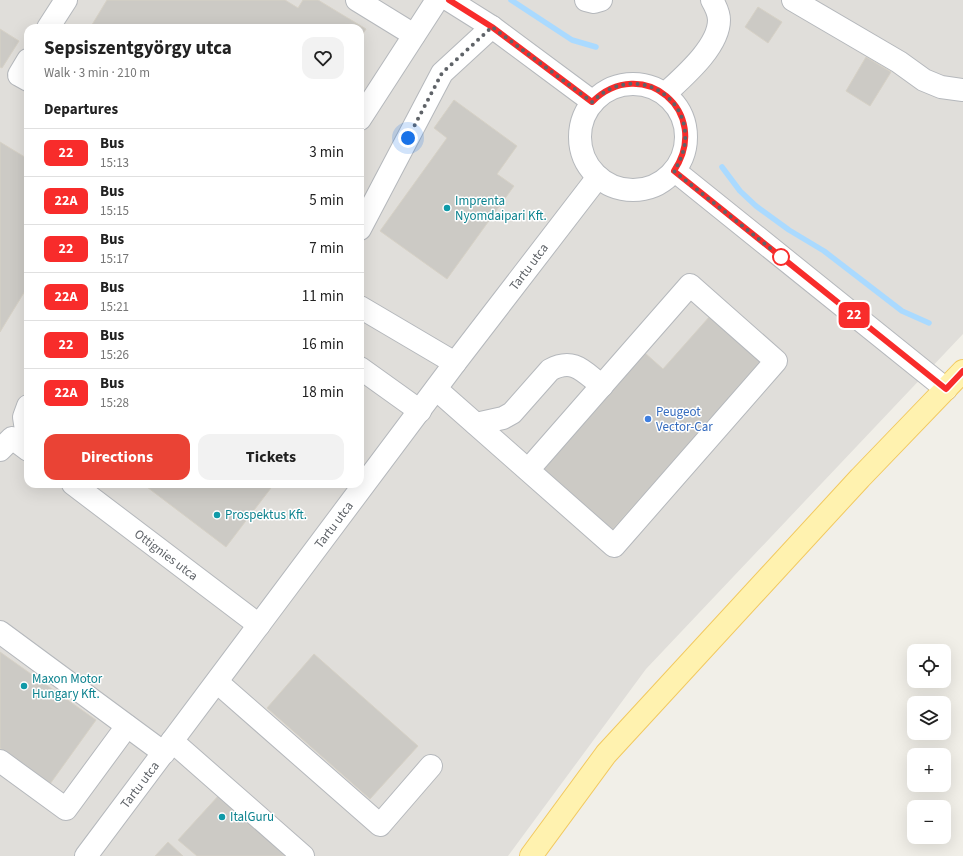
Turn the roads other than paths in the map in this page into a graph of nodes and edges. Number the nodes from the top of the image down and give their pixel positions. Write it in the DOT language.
graph roads {
  1 [pos="66,0"];
  2 [pos="357,0"];
  3 [pos="438,0"];
  4 [pos="450,0"];
  5 [pos="586,0"];
  6 [pos="600,0"];
  7 [pos="712,0"];
  8 [pos="793,0"];
  9 [pos="51,24"];
  10 [pos="492,27"];
  11 [pos="414,35"];
  12 [pos="24,67"];
  13 [pos="24,78"];
  14 [pos="963,90"];
  15 [pos="665,94"];
  16 [pos="592,102"];
  17 [pos="364,113"];
  18 [pos="674,171"];
  19 [pos="598,176"];
  20 [pos="364,221"];
  21 [pos="364,309"];
  22 [pos="456,363"];
  23 [pos="364,371"];
  24 [pos="963,371"];
  25 [pos="602,386"];
  26 [pos="436,389"];
  27 [pos="946,389"];
  28 [pos="420,411"];
  29 [pos="24,417"];
  30 [pos="476,424"];
  31 [pos="17,445"];
  32 [pos="528,470"];
  33 [pos="364,485"];
  34 [pos="78,488"];
  35 [pos="362,488"];
  36 [pos="259,625"];
  37 [pos="0,632"];
  38 [pos="217,682"];
  39 [pos="127,726"];
  40 [pos="168,747"];
  41 [pos="0,760"];
  42 [pos="431,766"];
  43 [pos="86,856"];
  44 [pos="303,856"];
  45 [pos="531,856"];
  1 -- 9 [label="street"];
  2 -- 11 [label="street"];
  3 -- 11 [label="street"];
  4 -- 10 [label="street"];
  5 -- 6 [label="street"];
  7 -- 15 [label="street"];
  8 -- 14 [label="street"];
  10 -- 16 [label="street"];
  10 -- 20 [label="street"];
  11 -- 17 [label="street"];
  12 -- 13 [label="street"];
  15 -- 16 [label="street"];
  15 -- 18 [label="street"];
  16 -- 19 [label="street"];
  18 -- 19 [label="street"];
  18 -- 27 [label="street"];
  19 -- 22 [label="street, Tartu utca"];
  21 -- 22 [label="street"];
  22 -- 26 [label="street, Tartu utca"];
  23 -- 28 [label="street"];
  24 -- 27 [label="main road"];
  25 -- 30 [label="street"];
  25 -- 32 [label="street"];
  25 -- 32 [label="street"];
  26 -- 28 [label="street, Tartu utca"];
  26 -- 30 [label="street"];
  27 -- 45 [label="main road"];
  28 -- 33 [label="street, Tartu utca"];
  29 -- 31 [label="street"];
  30 -- 32 [label="street"];
  34 -- 36 [label="street, Ottignies utca"];
  35 -- 36 [label="street, Tartu utca"];
  36 -- 38 [label="street, Tartu utca"];
  37 -- 39 [label="street"];
  38 -- 40 [label="street, Tartu utca"];
  38 -- 42 [label="street"];
  39 -- 40 [label="street"];
  39 -- 41 [label="street"];
  40 -- 43 [label="street, Tartu utca"];
  40 -- 44 [label="street"];
}
